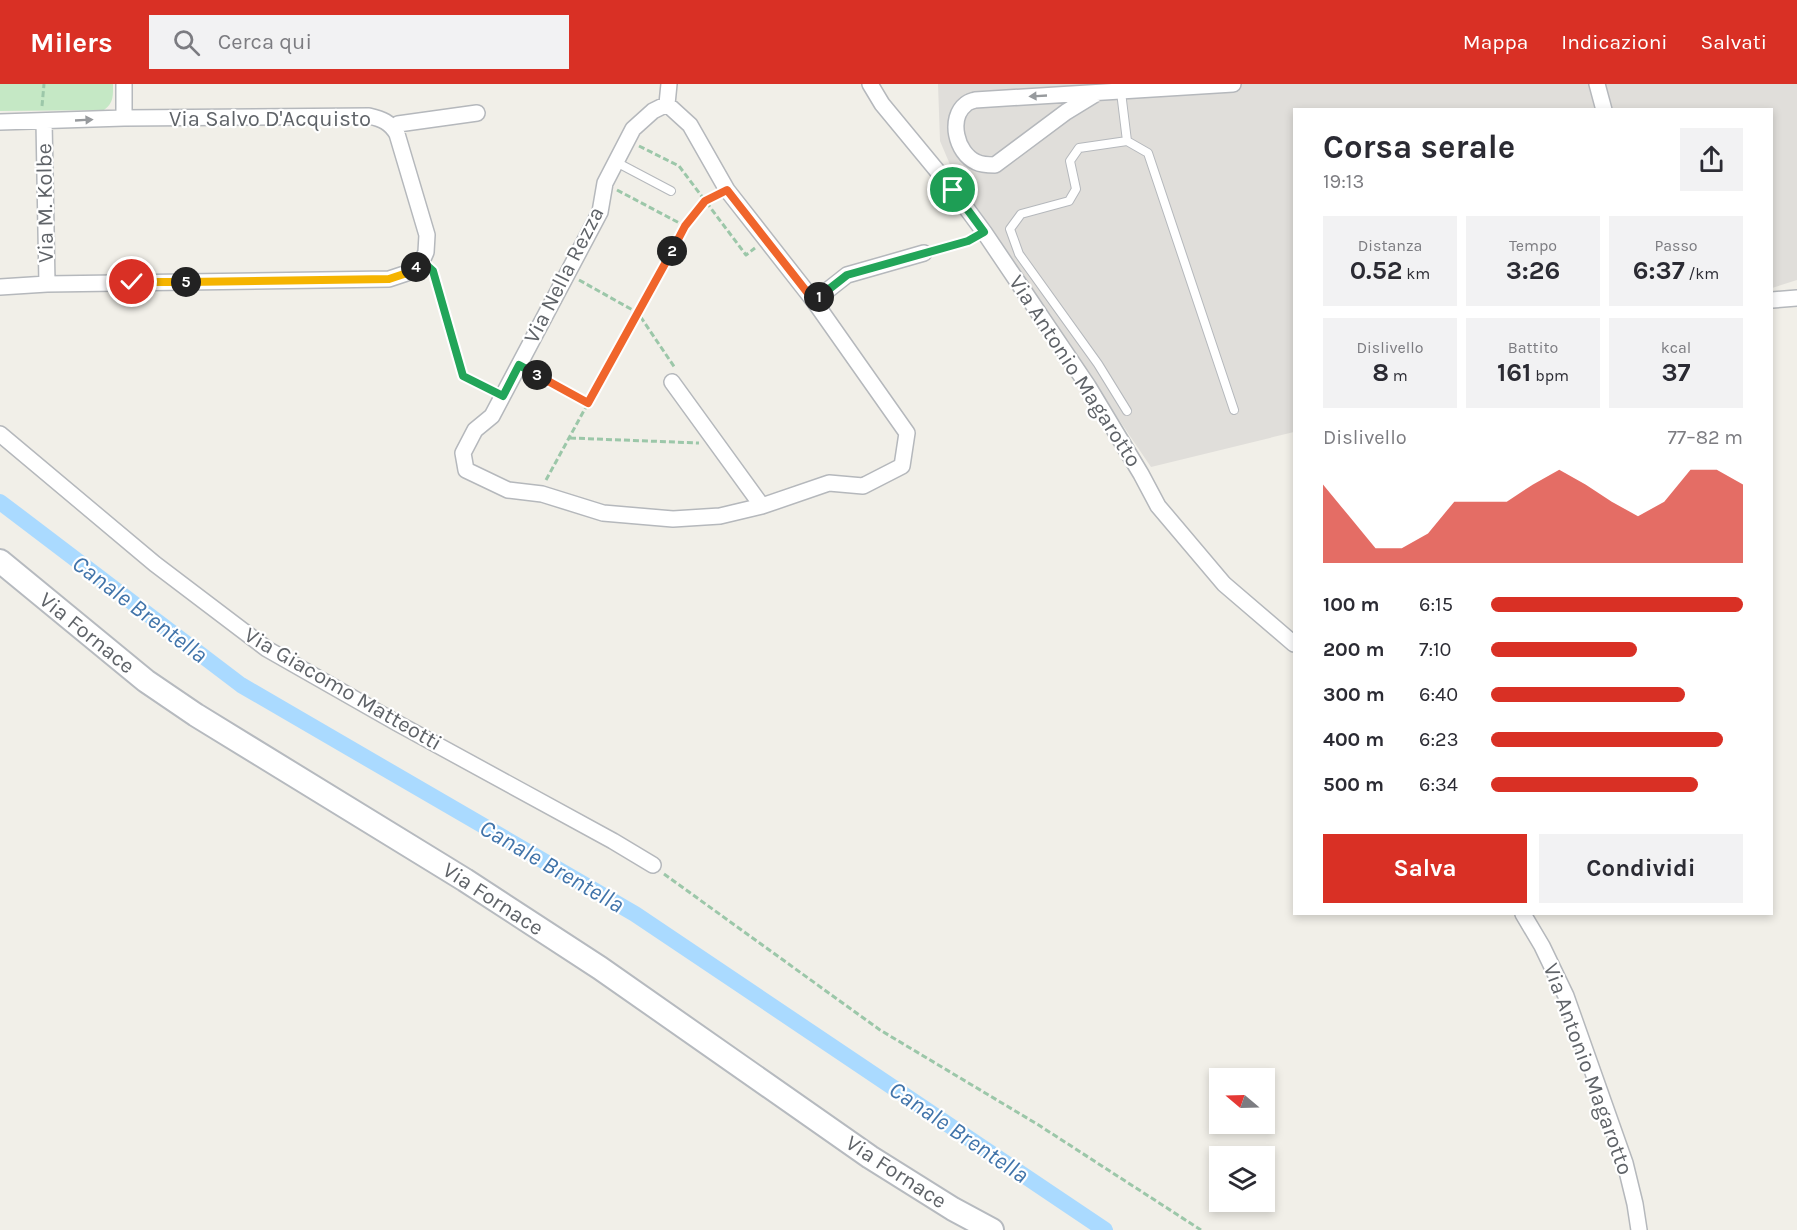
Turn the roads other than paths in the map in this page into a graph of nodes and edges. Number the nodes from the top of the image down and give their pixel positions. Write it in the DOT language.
graph roads {
  1 [pos="124,84"];
  2 [pos="669,84"];
  3 [pos="870,84"];
  4 [pos="1233,84"];
  5 [pos="1597,84"];
  6 [pos="1121,92"];
  7 [pos="1097,93"];
  8 [pos="667,104"];
  9 [pos="1603,108"];
  10 [pos="477,113"];
  11 [pos="124,118"];
  12 [pos="43,121"];
  13 [pos="0,122"];
  14 [pos="393,128"];
  15 [pos="1127,141"];
  16 [pos="616,162"];
  17 [pos="671,190"];
  18 [pos="924,253"];
  19 [pos="46,284"];
  20 [pos="0,287"];
  21 [pos="1797,298"];
  22 [pos="1773,300"];
  23 [pos="814,301"];
  24 [pos="672,382"];
  25 [pos="1234,410"];
  26 [pos="1127,411"];
  27 [pos="0,434"];
  28 [pos="762,506"];
  29 [pos="0,561"];
  30 [pos="1293,643"];
  31 [pos="653,866"];
  32 [pos="1524,915"];
  33 [pos="992,1230"];
  34 [pos="1639,1230"];
  1 -- 11 [label="street"];
  2 -- 8 [label="street"];
  3 -- 30 [label="street, Via Antonio Magarotto"];
  4 -- 6 [label="street"];
  5 -- 9 [label="street"];
  6 -- 7 [label="street"];
  6 -- 15 [label="lane"];
  7 -- 7 [label="street, one-way"];
  8 -- 16 [label="street, Via Nella Rezza"];
  8 -- 23 [label="street, Via Nella Rezza"];
  10 -- 14 [label="street"];
  12 -- 11 [label="street, Via Salvo D'Acquisto, one-way"];
  11 -- 14 [label="street, Via Salvo D'Acquisto"];
  12 -- 13 [label="street, Via Salvo D'Acquisto"];
  12 -- 19 [label="street, Via M. Kolbe"];
  14 -- 19 [label="street, Via Salvo D'Acquisto"];
  15 -- 25 [label="lane"];
  15 -- 26 [label="lane"];
  16 -- 17 [label="lane"];
  16 -- 28 [label="street, Via Nella Rezza"];
  18 -- 23 [label="street"];
  19 -- 20 [label="street"];
  21 -- 22 [label="street"];
  23 -- 28 [label="street, Via Nella Rezza"];
  24 -- 28 [label="street"];
  27 -- 31 [label="street, Via Giacomo Matteotti"];
  29 -- 33 [label="street, Via Fornace"];
  32 -- 34 [label="street, Via Antonio Magarotto"];
}
